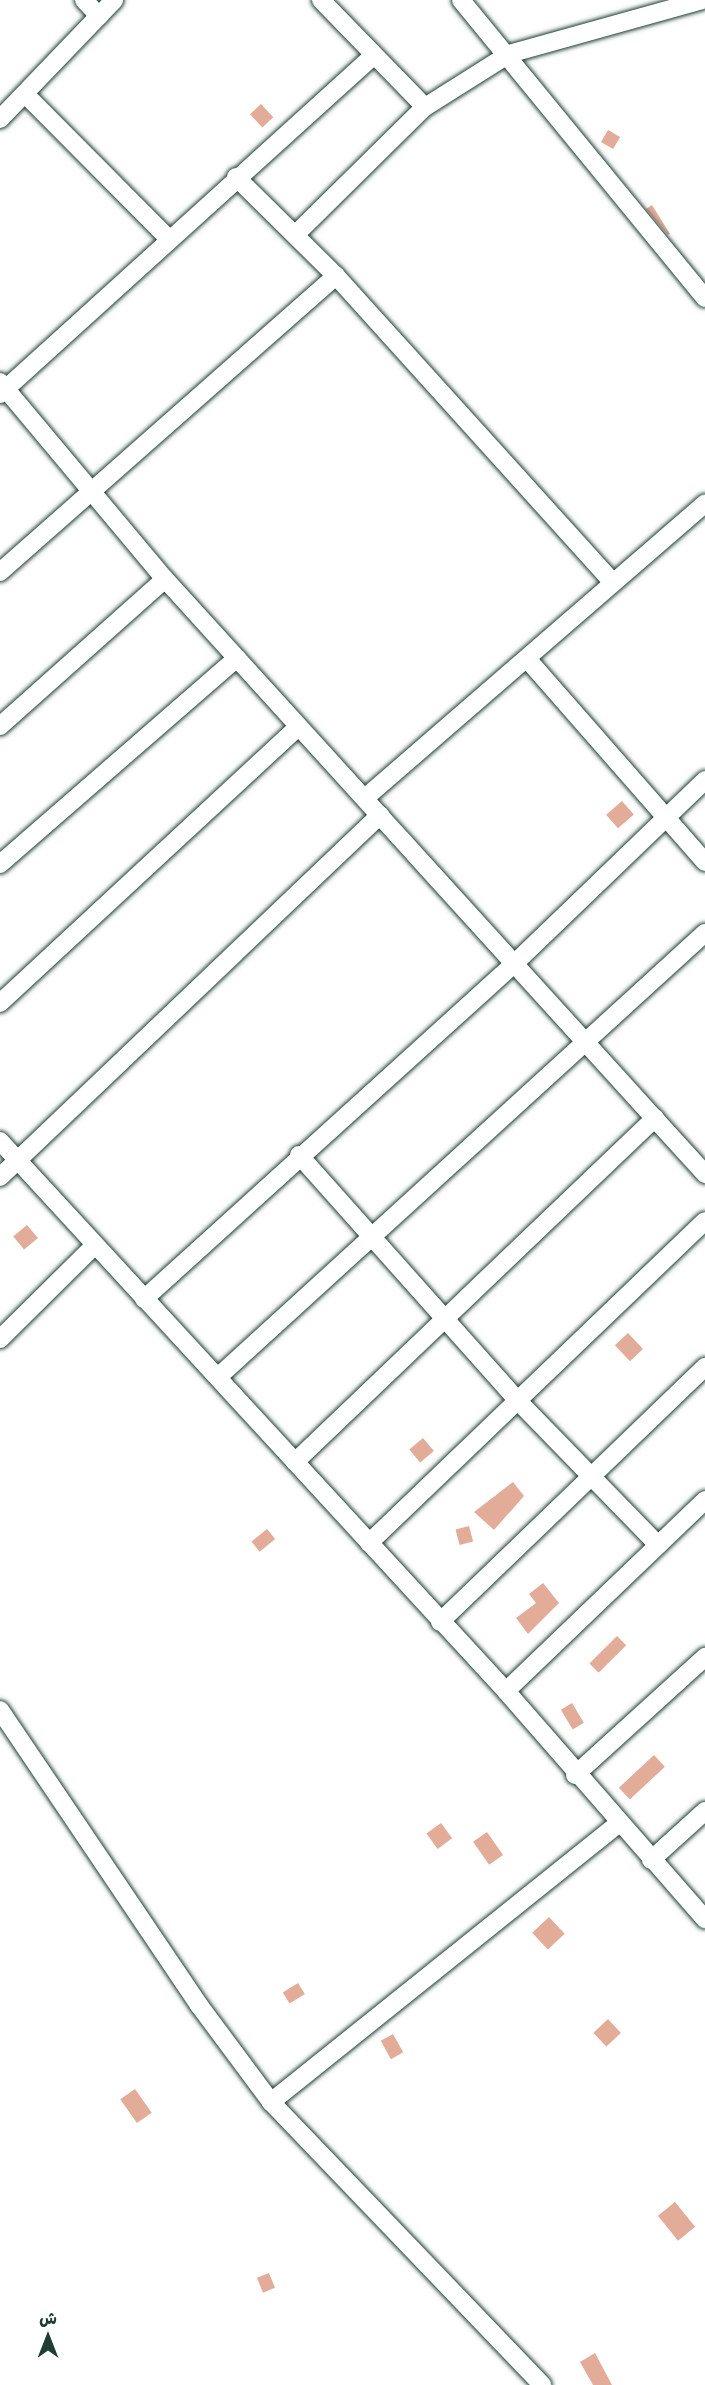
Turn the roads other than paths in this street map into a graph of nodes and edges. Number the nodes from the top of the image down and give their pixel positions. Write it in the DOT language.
graph roads {
  1 [pos="84,0"];
  2 [pos="114,0"];
  3 [pos="321,0"];
  4 [pos="461,0"];
  5 [pos="702,0"];
  6 [pos="99,16"];
  7 [pos="509,54"];
  8 [pos="373,56"];
  9 [pos="25,94"];
  10 [pos="425,106"];
  11 [pos="0,119"];
  12 [pos="236,177"];
  13 [pos="295,236"];
  14 [pos="169,239"];
  15 [pos="336,276"];
  16 [pos="704,293"];
  17 [pos="2,388"];
  18 [pos="91,490"];
  19 [pos="705,503"];
  20 [pos="0,572"];
  21 [pos="165,579"];
  22 [pos="613,583"];
  23 [pos="237,658"];
  24 [pos="529,660"];
  25 [pos="0,726"];
  26 [pos="298,727"];
  27 [pos="705,780"];
  28 [pos="365,798"];
  29 [pos="380,815"];
  30 [pos="668,816"];
  31 [pos="705,862"];
  32 [pos="0,864"];
  33 [pos="705,933"];
  34 [pos="515,963"];
  35 [pos="0,1003"];
  36 [pos="589,1041"];
  37 [pos="655,1118"];
  38 [pos="0,1141"];
  39 [pos="299,1155"];
  40 [pos="18,1160"];
  41 [pos="705,1174"];
  42 [pos="0,1177"];
  43 [pos="705,1221"];
  44 [pos="373,1237"];
  45 [pos="94,1246"];
  46 [pos="144,1299"];
  47 [pos="446,1319"];
  48 [pos="0,1339"];
  49 [pos="705,1367"];
  50 [pos="218,1377"];
  51 [pos="518,1401"];
  52 [pos="295,1462"];
  53 [pos="590,1477"];
  54 [pos="705,1500"];
  55 [pos="369,1544"];
  56 [pos="658,1545"];
  57 [pos="440,1622"];
  58 [pos="705,1657"];
  59 [pos="506,1691"];
  60 [pos="0,1710"];
  61 [pos="575,1774"];
  62 [pos="705,1811"];
  63 [pos="617,1825"];
  64 [pos="651,1860"];
  65 [pos="705,1919"];
  66 [pos="272,2102"];
  67 [pos="542,2385"];
  1 -- 6 [label="street"];
  2 -- 6 [label="street"];
  3 -- 8 [label="street"];
  4 -- 7 [label="street"];
  5 -- 7 [label="street"];
  6 -- 9 [label="street"];
  7 -- 10 [label="street"];
  7 -- 16 [label="street"];
  8 -- 10 [label="street"];
  8 -- 12 [label="street"];
  9 -- 11 [label="street"];
  9 -- 14 [label="street"];
  10 -- 13 [label="street"];
  12 -- 13 [label="street"];
  12 -- 14 [label="street"];
  13 -- 15 [label="street"];
  14 -- 17 [label="street"];
  15 -- 18 [label="street"];
  15 -- 22 [label="street"];
  17 -- 18 [label="street"];
  18 -- 20 [label="street"];
  18 -- 21 [label="street"];
  19 -- 22 [label="street"];
  21 -- 23 [label="street"];
  21 -- 25 [label="street"];
  22 -- 24 [label="street"];
  23 -- 26 [label="street"];
  23 -- 32 [label="street"];
  24 -- 28 [label="street"];
  24 -- 30 [label="street"];
  26 -- 28 [label="street"];
  26 -- 35 [label="street"];
  27 -- 30 [label="street"];
  28 -- 29 [label="street"];
  29 -- 34 [label="street"];
  29 -- 40 [label="street"];
  30 -- 31 [label="street"];
  30 -- 34 [label="street"];
  33 -- 36 [label="street"];
  34 -- 36 [label="street"];
  34 -- 39 [label="street"];
  36 -- 37 [label="street"];
  36 -- 44 [label="street"];
  37 -- 41 [label="street"];
  37 -- 47 [label="street"];
  38 -- 40 [label="street"];
  39 -- 44 [label="street"];
  39 -- 46 [label="street"];
  40 -- 42 [label="street"];
  40 -- 45 [label="street"];
  43 -- 51 [label="street"];
  44 -- 47 [label="street"];
  44 -- 50 [label="street"];
  45 -- 46 [label="street"];
  45 -- 48 [label="street"];
  46 -- 50 [label="street"];
  47 -- 51 [label="street"];
  47 -- 52 [label="street"];
  49 -- 53 [label="street"];
  50 -- 52 [label="street"];
  51 -- 53 [label="street"];
  51 -- 55 [label="street"];
  52 -- 55 [label="street"];
  53 -- 56 [label="street"];
  53 -- 57 [label="street"];
  54 -- 56 [label="street"];
  55 -- 57 [label="street"];
  56 -- 59 [label="street"];
  57 -- 59 [label="street"];
  58 -- 61 [label="street"];
  59 -- 61 [label="street"];
  60 -- 66 [label="street"];
  61 -- 63 [label="street"];
  62 -- 64 [label="street"];
  63 -- 64 [label="street"];
  63 -- 66 [label="street"];
  64 -- 65 [label="street"];
  66 -- 67 [label="street"];
}
